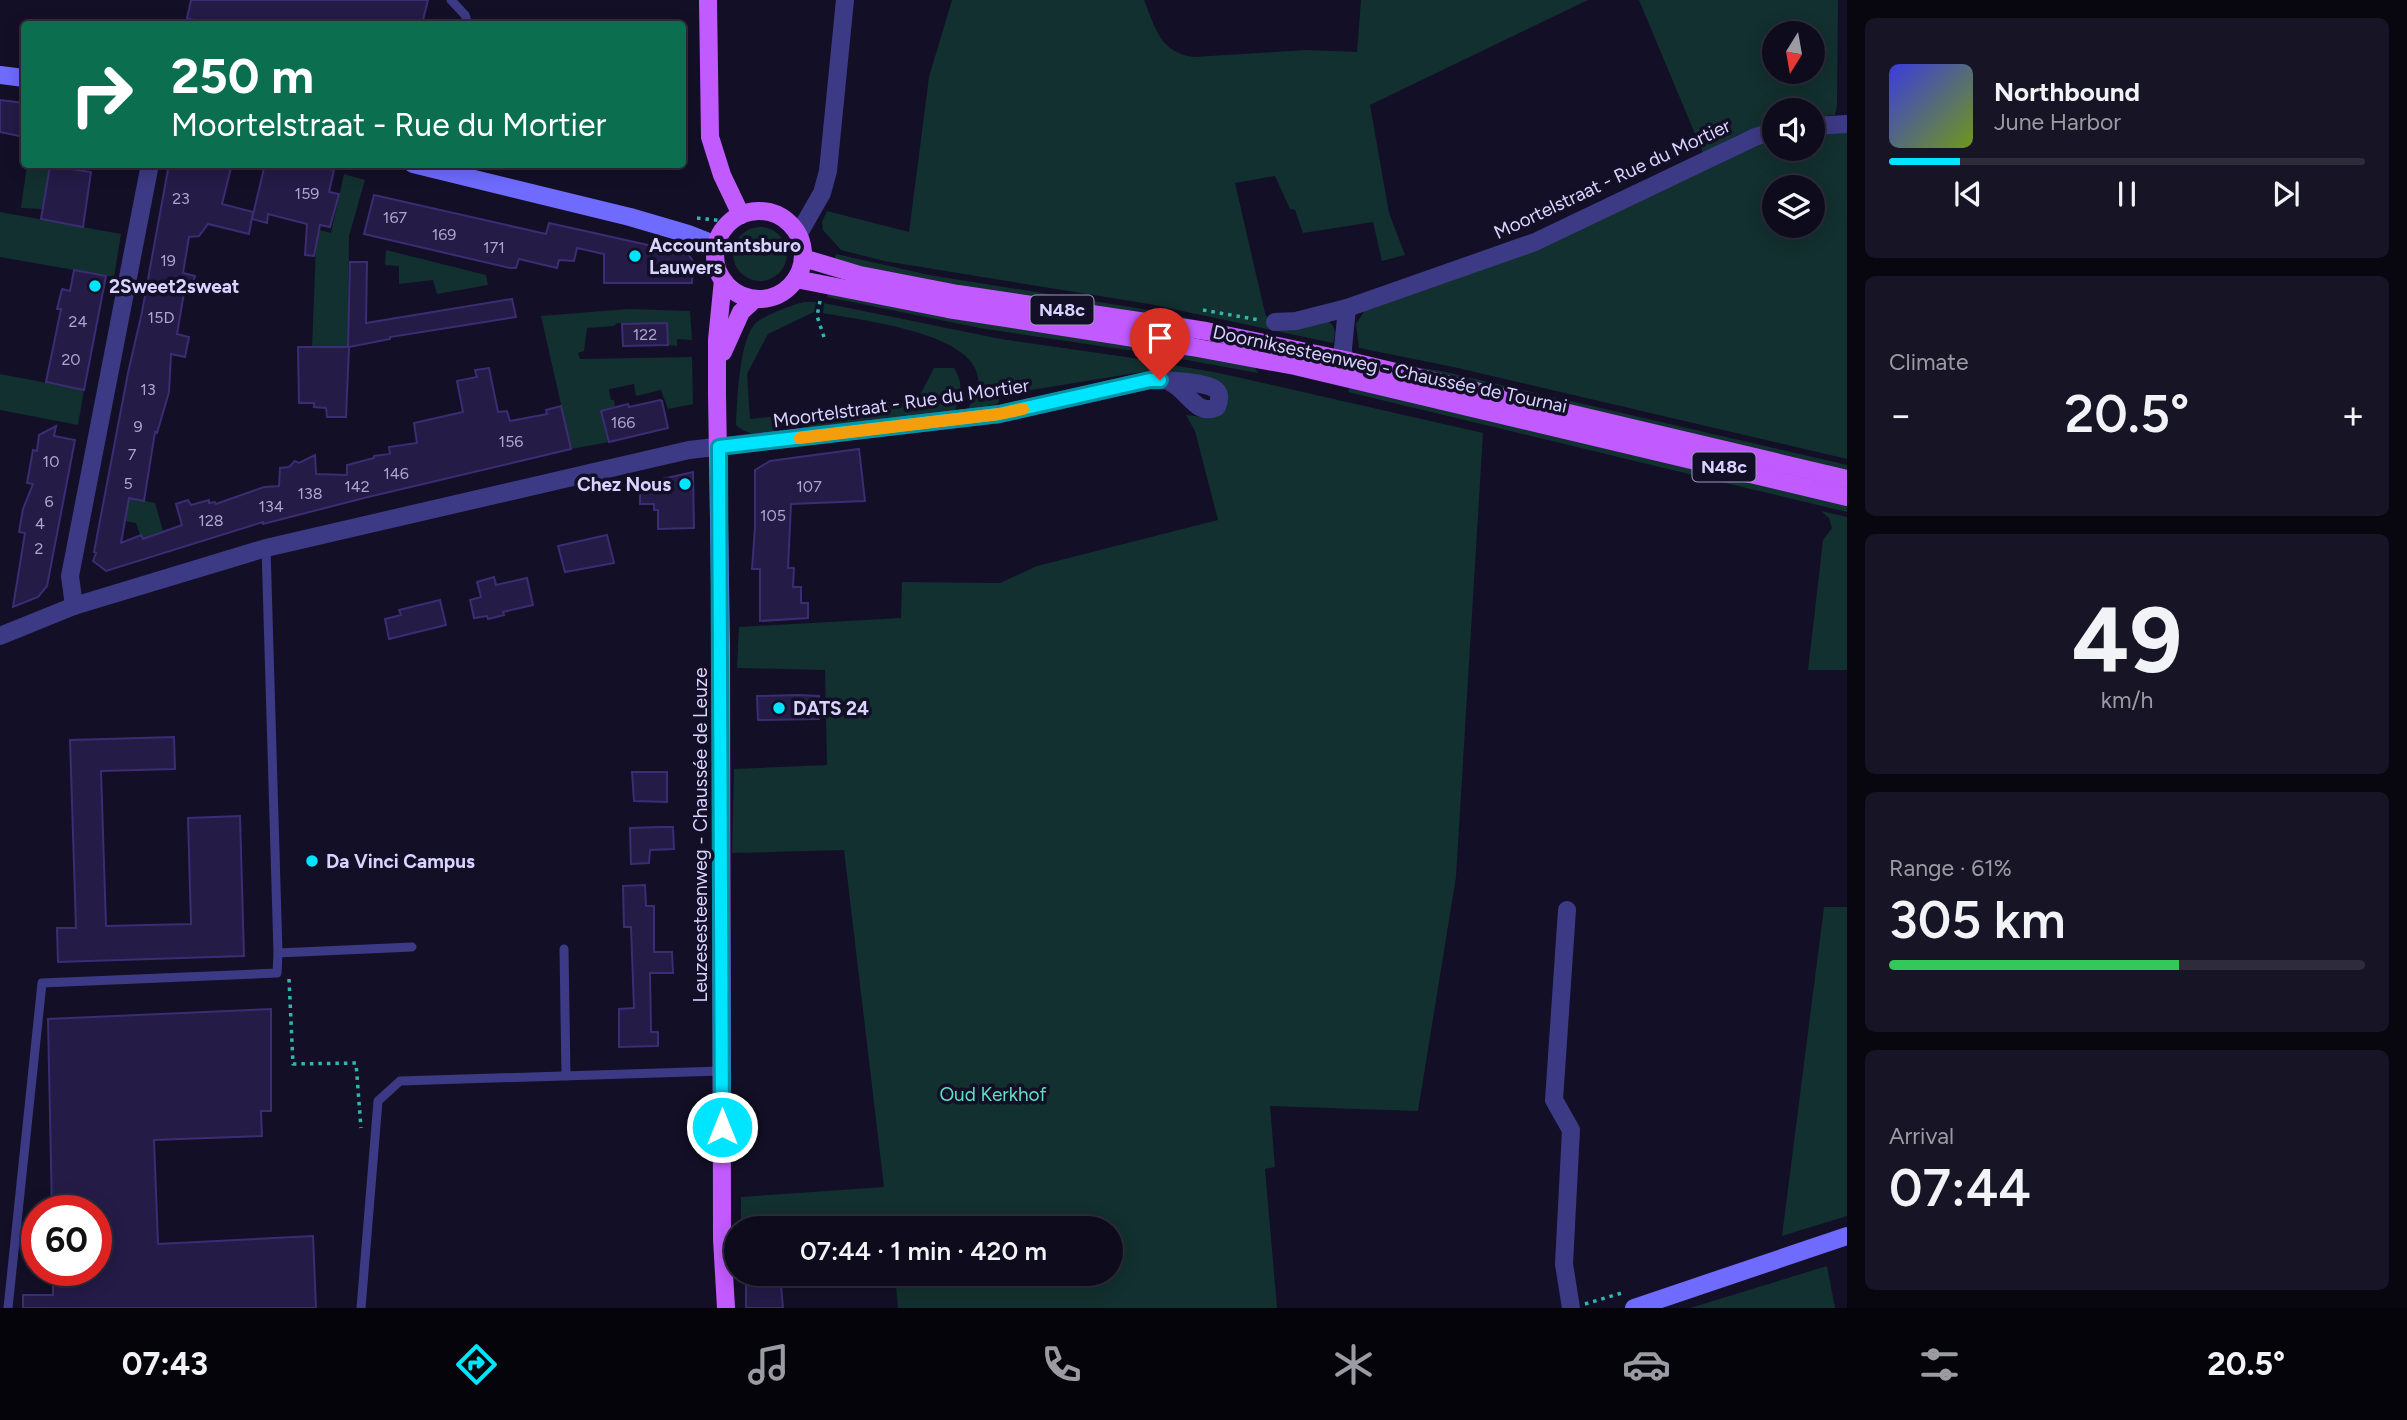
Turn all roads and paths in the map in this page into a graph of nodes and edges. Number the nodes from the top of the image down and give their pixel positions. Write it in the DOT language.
graph roads {
  1 [pos="451,0"];
  2 [pos="708,0"];
  3 [pos="845,0"];
  4 [pos="467,21"];
  5 [pos="0,75"];
  6 [pos="21,78"];
  7 [pos="1847,124"];
  8 [pos="1825,125"];
  9 [pos="1762,135"];
  10 [pos="149,168"];
  11 [pos="448,169"];
  12 [pos="741,215"];
  13 [pos="798,235"];
  14 [pos="716,245"];
  15 [pos="803,258"];
  16 [pos="796,279"];
  17 [pos="723,280"];
  18 [pos="755,299"];
  19 [pos="820,299"];
  20 [pos="1348,308"];
  21 [pos="1203,310"];
  22 [pos="1275,322"];
  23 [pos="824,337"];
  24 [pos="718,361"];
  25 [pos="1344,369"];
  26 [pos="1170,382"];
  27 [pos="719,447"];
  28 [pos="1847,479"];
  29 [pos="1847,496"];
  30 [pos="266,548"];
  31 [pos="74,606"];
  32 [pos="0,636"];
  33 [pos="1567,910"];
  34 [pos="412,947"];
  35 [pos="564,949"];
  36 [pos="278,953"];
  37 [pos="277,973"];
  38 [pos="721,1071"];
  39 [pos="566,1076"];
  40 [pos="361,1130"];
  41 [pos="1847,1236"];
  42 [pos="8,1308"];
  43 [pos="361,1308"];
  44 [pos="726,1308"];
  45 [pos="1571,1308"];
  46 [pos="1634,1308"];
  1 -- 4 [label="lane"];
  2 -- 12 [label="main road"];
  3 -- 13 [label="street"];
  5 -- 6 [label="street"];
  7 -- 8 [label="street"];
  9 -- 20 [label="street, Moortelstraat - Rue du Mortier"];
  10 -- 31 [label="street"];
  11 -- 14 [label="street"];
  12 -- 13 [label="main road"];
  12 -- 14 [label="main road"];
  13 -- 15 [label="main road"];
  14 -- 17 [label="main road"];
  15 -- 16 [label="main road"];
  15 -- 25 [label="main road, Doorniksesteenweg - Chaussée de Tournai / N48c"];
  16 -- 18 [label="main road"];
  16 -- 25 [label="main road, Doorniksesteenweg - Chaussée de Tournai / N48c"];
  17 -- 18 [label="main road"];
  17 -- 24 [label="main road, Leuzesesteenweg - Chaussée de Leuze"];
  18 -- 24 [label="main road, Leuzesesteenweg - Chaussée de Leuze"];
  19 -- 23 [label="path"];
  20 -- 22 [label="street, Moortelstraat - Rue du Mortier"];
  20 -- 25 [label="street"];
  21 -- 22 [label="path"];
  24 -- 27 [label="main road, Leuzesesteenweg - Chaussée de Leuze"];
  25 -- 28 [label="main road, Doorniksesteenweg - Chaussée de Tournai / N48c"];
  25 -- 29 [label="main road, Doorniksesteenweg - Chaussée de Tournai / N48c"];
  26 -- 27 [label="street, Moortelstraat - Rue du Mortier"];
  27 -- 30 [label="street, Moortelstraat - Rue du Mortier"];
  27 -- 38 [label="main road, Leuzesesteenweg - Chaussée de Leuze"];
  30 -- 31 [label="street, Moortelstraat - Rue du Mortier"];
  30 -- 36 [label="lane"];
  31 -- 32 [label="street, Moortelstraat - Rue du Mortier"];
  33 -- 45 [label="street"];
  34 -- 36 [label="lane"];
  35 -- 39 [label="lane"];
  36 -- 37 [label="lane"];
  37 -- 40 [label="path"];
  37 -- 42 [label="lane"];
  38 -- 39 [label="lane"];
  38 -- 44 [label="main road, Leuzesesteenweg - Chaussée de Leuze"];
  39 -- 43 [label="lane"];
  41 -- 46 [label="street"];
}
